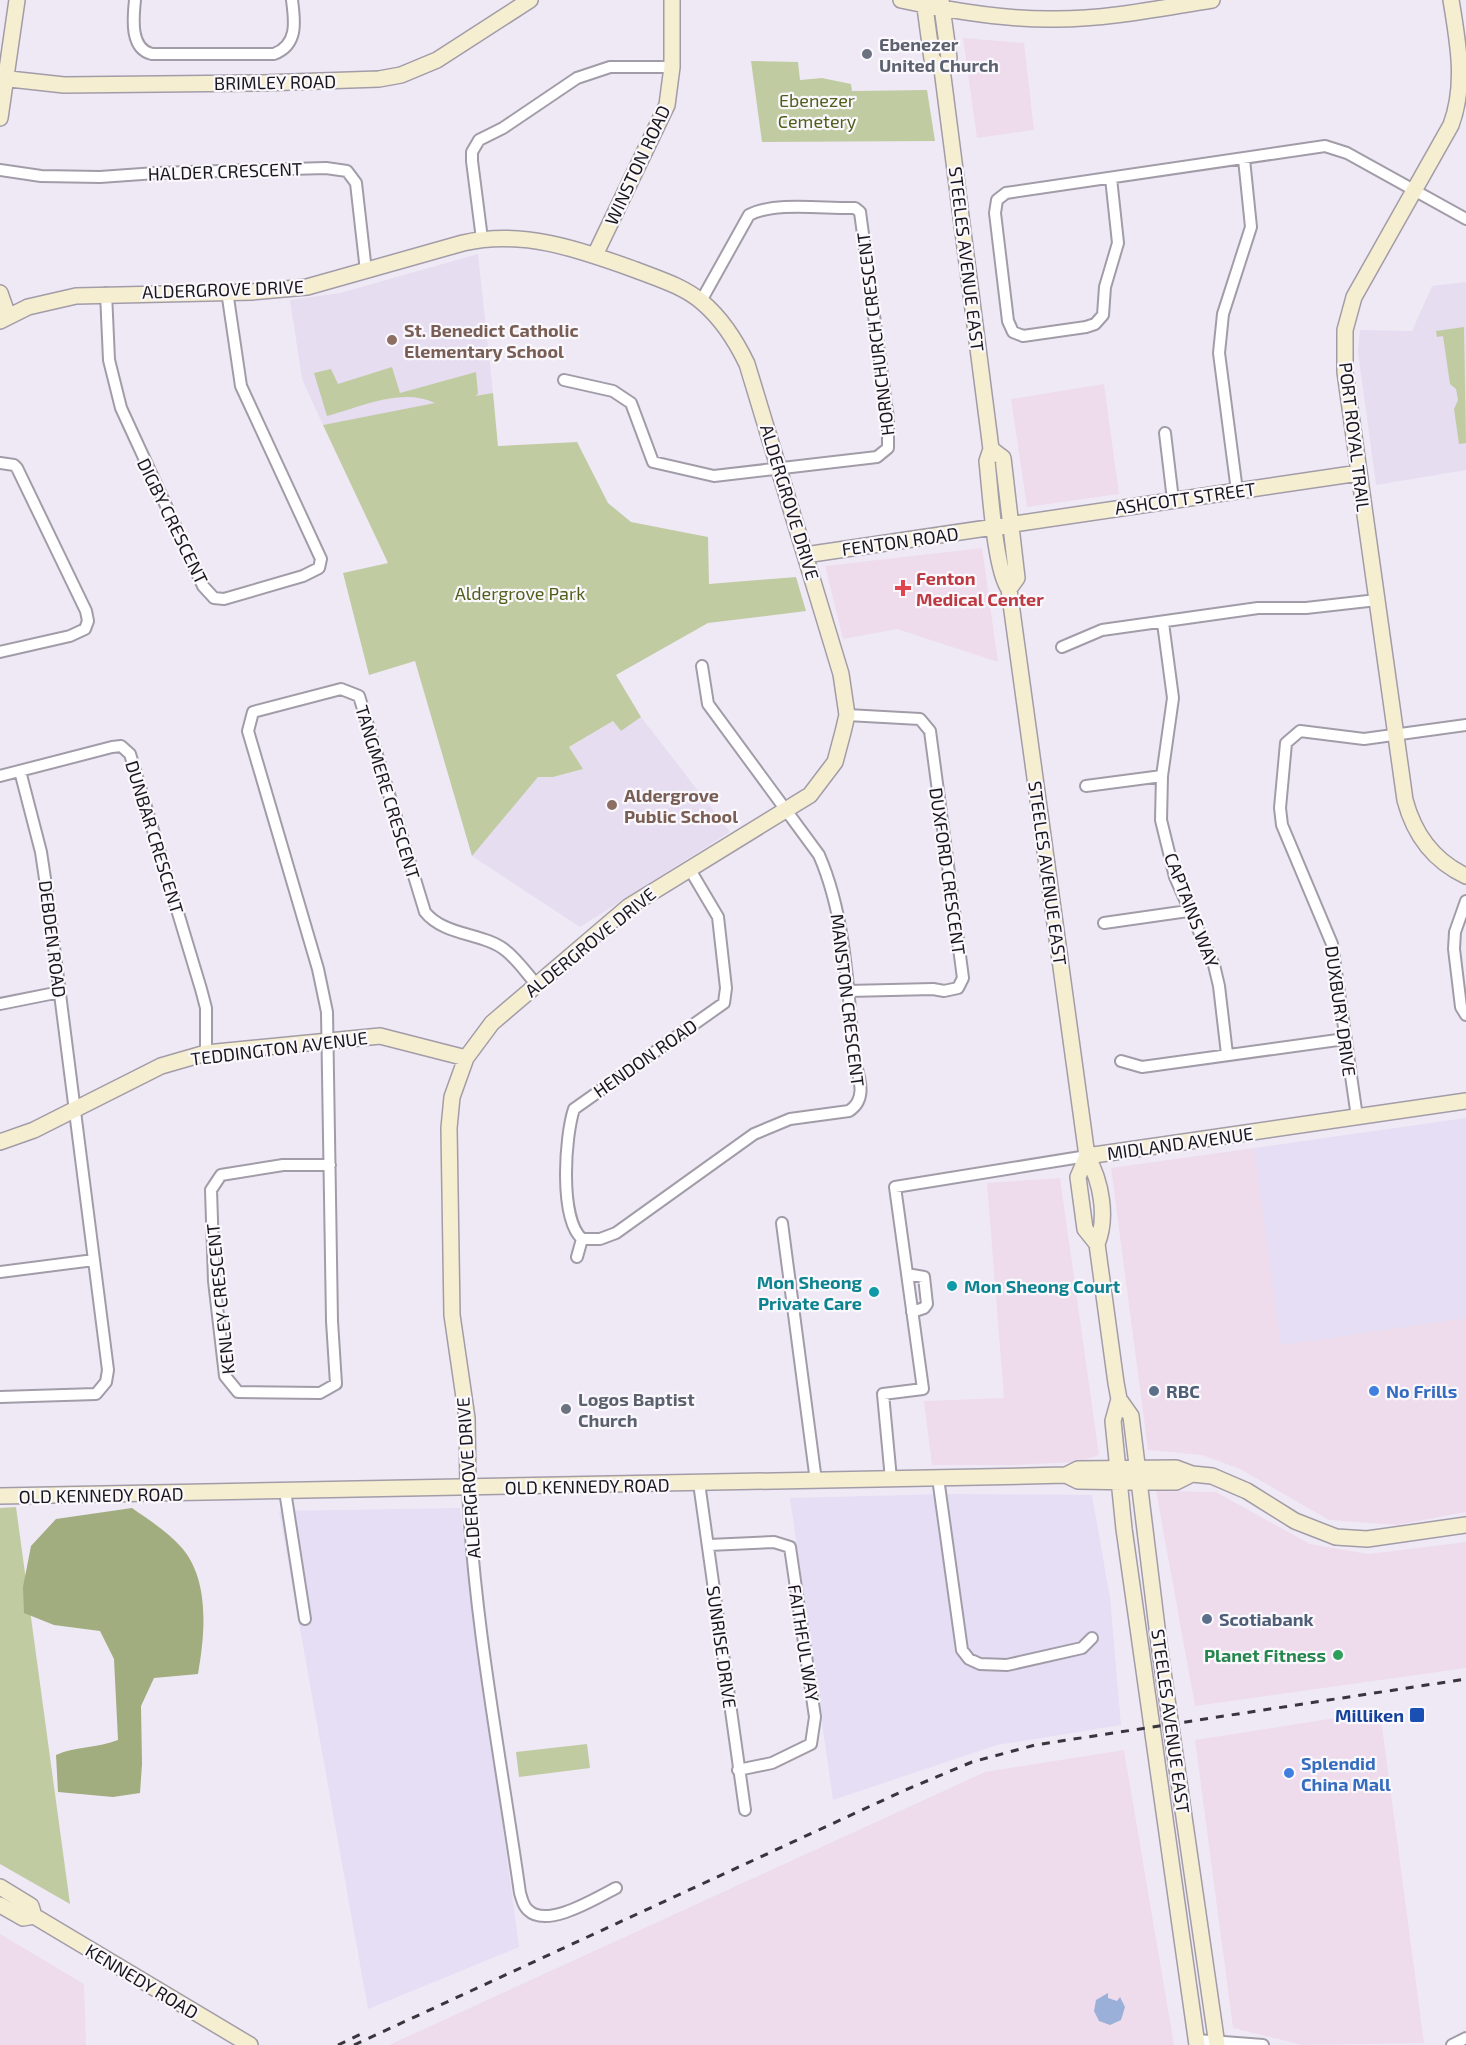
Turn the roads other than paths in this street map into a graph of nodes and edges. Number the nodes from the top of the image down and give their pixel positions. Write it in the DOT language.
graph roads {
  1 [pos="17,0"];
  2 [pos="135,0"];
  3 [pos="292,0"];
  4 [pos="530,0"];
  5 [pos="672,0"];
  6 [pos="901,0"];
  7 [pos="1212,0"];
  8 [pos="1451,0"];
  9 [pos="925,2"];
  10 [pos="941,4"];
  11 [pos="1463,62"];
  12 [pos="672,67"];
  13 [pos="942,69"];
  14 [pos="3,79"];
  15 [pos="0,118"];
  16 [pos="1244,159"];
  17 [pos="0,170"];
  18 [pos="1111,178"];
  19 [pos="1413,192"];
  20 [pos="1466,219"];
  21 [pos="482,239"];
  22 [pos="595,255"];
  23 [pos="366,271"];
  24 [pos="228,291"];
  25 [pos="0,293"];
  26 [pos="106,293"];
  27 [pos="701,301"];
  28 [pos="4,318"];
  29 [pos="564,380"];
  30 [pos="1165,433"];
  31 [pos="0,463"];
  32 [pos="779,468"];
  33 [pos="1359,473"];
  34 [pos="1237,491"];
  35 [pos="1173,500"];
  36 [pos="1003,526"];
  37 [pos="806,555"];
  38 [pos="1377,600"];
  39 [pos="1163,623"];
  40 [pos="1062,647"];
  41 [pos="0,652"];
  42 [pos="702,666"];
  43 [pos="847,715"];
  44 [pos="1466,725"];
  45 [pos="1396,735"];
  46 [pos="20,771"];
  47 [pos="0,776"];
  48 [pos="1162,776"];
  49 [pos="1086,786"];
  50 [pos="784,810"];
  51 [pos="689,868"];
  52 [pos="1466,876"];
  53 [pos="1466,901"];
  54 [pos="1188,911"];
  55 [pos="1104,923"];
  56 [pos="537,985"];
  57 [pos="848,991"];
  58 [pos="60,992"];
  59 [pos="0,1004"];
  60 [pos="1466,1015"];
  61 [pos="327,1039"];
  62 [pos="1345,1039"];
  63 [pos="206,1053"];
  64 [pos="1227,1054"];
  65 [pos="466,1058"];
  66 [pos="1121,1061"];
  67 [pos="1466,1101"];
  68 [pos="75,1109"];
  69 [pos="1357,1117"];
  70 [pos="0,1142"];
  71 [pos="1087,1156"];
  72 [pos="330,1165"];
  73 [pos="782,1223"];
  74 [pos="582,1239"];
  75 [pos="577,1257"];
  76 [pos="94,1260"];
  77 [pos="0,1272"];
  78 [pos="907,1274"];
  79 [pos="912,1312"];
  80 [pos="0,1397"];
  81 [pos="1119,1399"];
  82 [pos="1118,1475"];
  83 [pos="1137,1475"];
  84 [pos="938,1478"];
  85 [pos="891,1479"];
  86 [pos="816,1481"];
  87 [pos="699,1483"];
  88 [pos="468,1488"];
  89 [pos="285,1491"];
  90 [pos="0,1496"];
  91 [pos="1466,1525"];
  92 [pos="709,1545"];
  93 [pos="305,1619"];
  94 [pos="1092,1638"];
  95 [pos="738,1770"];
  96 [pos="745,1810"];
  97 [pos="0,1887"];
  98 [pos="616,1888"];
  99 [pos="0,1905"];
  100 [pos="34,1917"];
  101 [pos="1466,2038"];
  102 [pos="1197,2043"];
  103 [pos="1217,2043"];
  104 [pos="250,2045"];
  105 [pos="1263,2045"];
  106 [pos="1452,2045"];
  1 -- 14 [label="street"];
  2 -- 3 [label="street"];
  4 -- 14 [label="street, BRIMLEY ROAD"];
  5 -- 12 [label="street, WINSTON ROAD"];
  6 -- 9 [label="street"];
  7 -- 10 [label="street"];
  8 -- 11 [label="street, PORT ROYAL TRAIL"];
  9 -- 10 [label="street"];
  9 -- 13 [label="street, STEELES AVENUE EAST"];
  10 -- 13 [label="street, STEELES AVENUE EAST"];
  11 -- 19 [label="street, PORT ROYAL TRAIL"];
  12 -- 21 [label="street"];
  12 -- 22 [label="street, WINSTON ROAD"];
  13 -- 36 [label="street, STEELES AVENUE EAST"];
  14 -- 15 [label="street"];
  16 -- 18 [label="street"];
  16 -- 19 [label="street"];
  16 -- 34 [label="street"];
  17 -- 23 [label="street, HALDER CRESCENT"];
  18 -- 18 [label="street"];
  19 -- 20 [label="street"];
  19 -- 33 [label="street, PORT ROYAL TRAIL"];
  21 -- 22 [label="street, ALDERGROVE DRIVE"];
  21 -- 23 [label="street, ALDERGROVE DRIVE"];
  22 -- 27 [label="street, ALDERGROVE DRIVE"];
  23 -- 24 [label="street, ALDERGROVE DRIVE"];
  24 -- 26 [label="street, ALDERGROVE DRIVE"];
  24 -- 26 [label="street, DIGBY CRESCENT"];
  25 -- 28 [label="street"];
  26 -- 28 [label="street, ALDERGROVE DRIVE"];
  27 -- 32 [label="street, ALDERGROVE DRIVE"];
  27 -- 32 [label="street, HORNCHURCH CRESCENT"];
  29 -- 32 [label="street"];
  30 -- 35 [label="street"];
  31 -- 41 [label="street"];
  32 -- 37 [label="street, ALDERGROVE DRIVE"];
  33 -- 34 [label="street, ASHCOTT STREET"];
  33 -- 38 [label="street, PORT ROYAL TRAIL"];
  34 -- 35 [label="street, ASHCOTT STREET"];
  35 -- 36 [label="street, ASHCOTT STREET"];
  36 -- 37 [label="street, FENTON ROAD"];
  36 -- 71 [label="street, STEELES AVENUE EAST"];
  37 -- 43 [label="street, ALDERGROVE DRIVE"];
  38 -- 39 [label="street"];
  38 -- 45 [label="street, PORT ROYAL TRAIL"];
  39 -- 40 [label="street"];
  39 -- 48 [label="street, CAPTAINS WAY"];
  42 -- 50 [label="street, MANSTON CRESCENT"];
  43 -- 50 [label="street, ALDERGROVE DRIVE"];
  43 -- 57 [label="street, DUXFORD CRESCENT"];
  44 -- 45 [label="street"];
  45 -- 52 [label="street, PORT ROYAL TRAIL"];
  45 -- 62 [label="street, DUXBURY DRIVE"];
  46 -- 47 [label="street, DUNBAR CRESCENT"];
  46 -- 58 [label="street, DEBDEN ROAD"];
  46 -- 63 [label="street, DUNBAR CRESCENT"];
  48 -- 49 [label="street"];
  48 -- 54 [label="street, CAPTAINS WAY"];
  50 -- 51 [label="street, ALDERGROVE DRIVE"];
  50 -- 57 [label="street, MANSTON CRESCENT"];
  51 -- 56 [label="street, ALDERGROVE DRIVE"];
  51 -- 74 [label="street, HENDON ROAD"];
  53 -- 60 [label="street"];
  54 -- 55 [label="street"];
  54 -- 64 [label="street, CAPTAINS WAY"];
  56 -- 61 [label="street, TANGMERE CRESCENT"];
  56 -- 65 [label="street, ALDERGROVE DRIVE"];
  57 -- 74 [label="street, MANSTON CRESCENT"];
  58 -- 59 [label="street"];
  58 -- 68 [label="street, DEBDEN ROAD"];
  61 -- 63 [label="street, TEDDINGTON AVENUE"];
  61 -- 65 [label="street, TEDDINGTON AVENUE"];
  61 -- 72 [label="street, KENLEY CRESCENT"];
  62 -- 64 [label="street"];
  62 -- 69 [label="street, DUXBURY DRIVE"];
  63 -- 68 [label="street, TEDDINGTON AVENUE"];
  64 -- 66 [label="street"];
  65 -- 88 [label="street, ALDERGROVE DRIVE"];
  67 -- 69 [label="street, MIDLAND AVENUE"];
  68 -- 70 [label="street, TEDDINGTON AVENUE"];
  68 -- 76 [label="street, DEBDEN ROAD"];
  69 -- 71 [label="street, MIDLAND AVENUE"];
  71 -- 78 [label="street, MIDLAND AVENUE"];
  71 -- 81 [label="street, STEELES AVENUE EAST"];
  72 -- 72 [label="street, KENLEY CRESCENT"];
  73 -- 86 [label="street"];
  74 -- 75 [label="street"];
  76 -- 77 [label="street"];
  76 -- 80 [label="street, DEBDEN ROAD"];
  78 -- 79 [label="street"];
  78 -- 79 [label="street"];
  79 -- 85 [label="street"];
  81 -- 82 [label="street, STEELES AVENUE EAST"];
  81 -- 83 [label="street, STEELES AVENUE EAST"];
  82 -- 83 [label="street, OLD KENNEDY ROAD"];
  82 -- 84 [label="street, OLD KENNEDY ROAD"];
  82 -- 102 [label="street, STEELES AVENUE EAST"];
  83 -- 91 [label="street, OLD KENNEDY ROAD"];
  83 -- 103 [label="street, STEELES AVENUE EAST"];
  84 -- 85 [label="street, OLD KENNEDY ROAD"];
  84 -- 94 [label="street"];
  85 -- 86 [label="street, OLD KENNEDY ROAD"];
  86 -- 87 [label="street, OLD KENNEDY ROAD"];
  87 -- 88 [label="street, OLD KENNEDY ROAD"];
  87 -- 92 [label="street, SUNRISE DRIVE"];
  88 -- 89 [label="street, OLD KENNEDY ROAD"];
  88 -- 98 [label="street, ALDERGROVE DRIVE"];
  89 -- 90 [label="street, OLD KENNEDY ROAD"];
  89 -- 93 [label="street"];
  92 -- 95 [label="street, SUNRISE DRIVE"];
  92 -- 95 [label="street, FAITHFUL WAY"];
  95 -- 96 [label="street, SUNRISE DRIVE"];
  97 -- 100 [label="street, KENNEDY ROAD"];
  99 -- 100 [label="street, KENNEDY ROAD"];
  100 -- 104 [label="street, KENNEDY ROAD"];
  101 -- 106 [label="street"];
  102 -- 103 [label="street"];
  103 -- 105 [label="street"];
}
